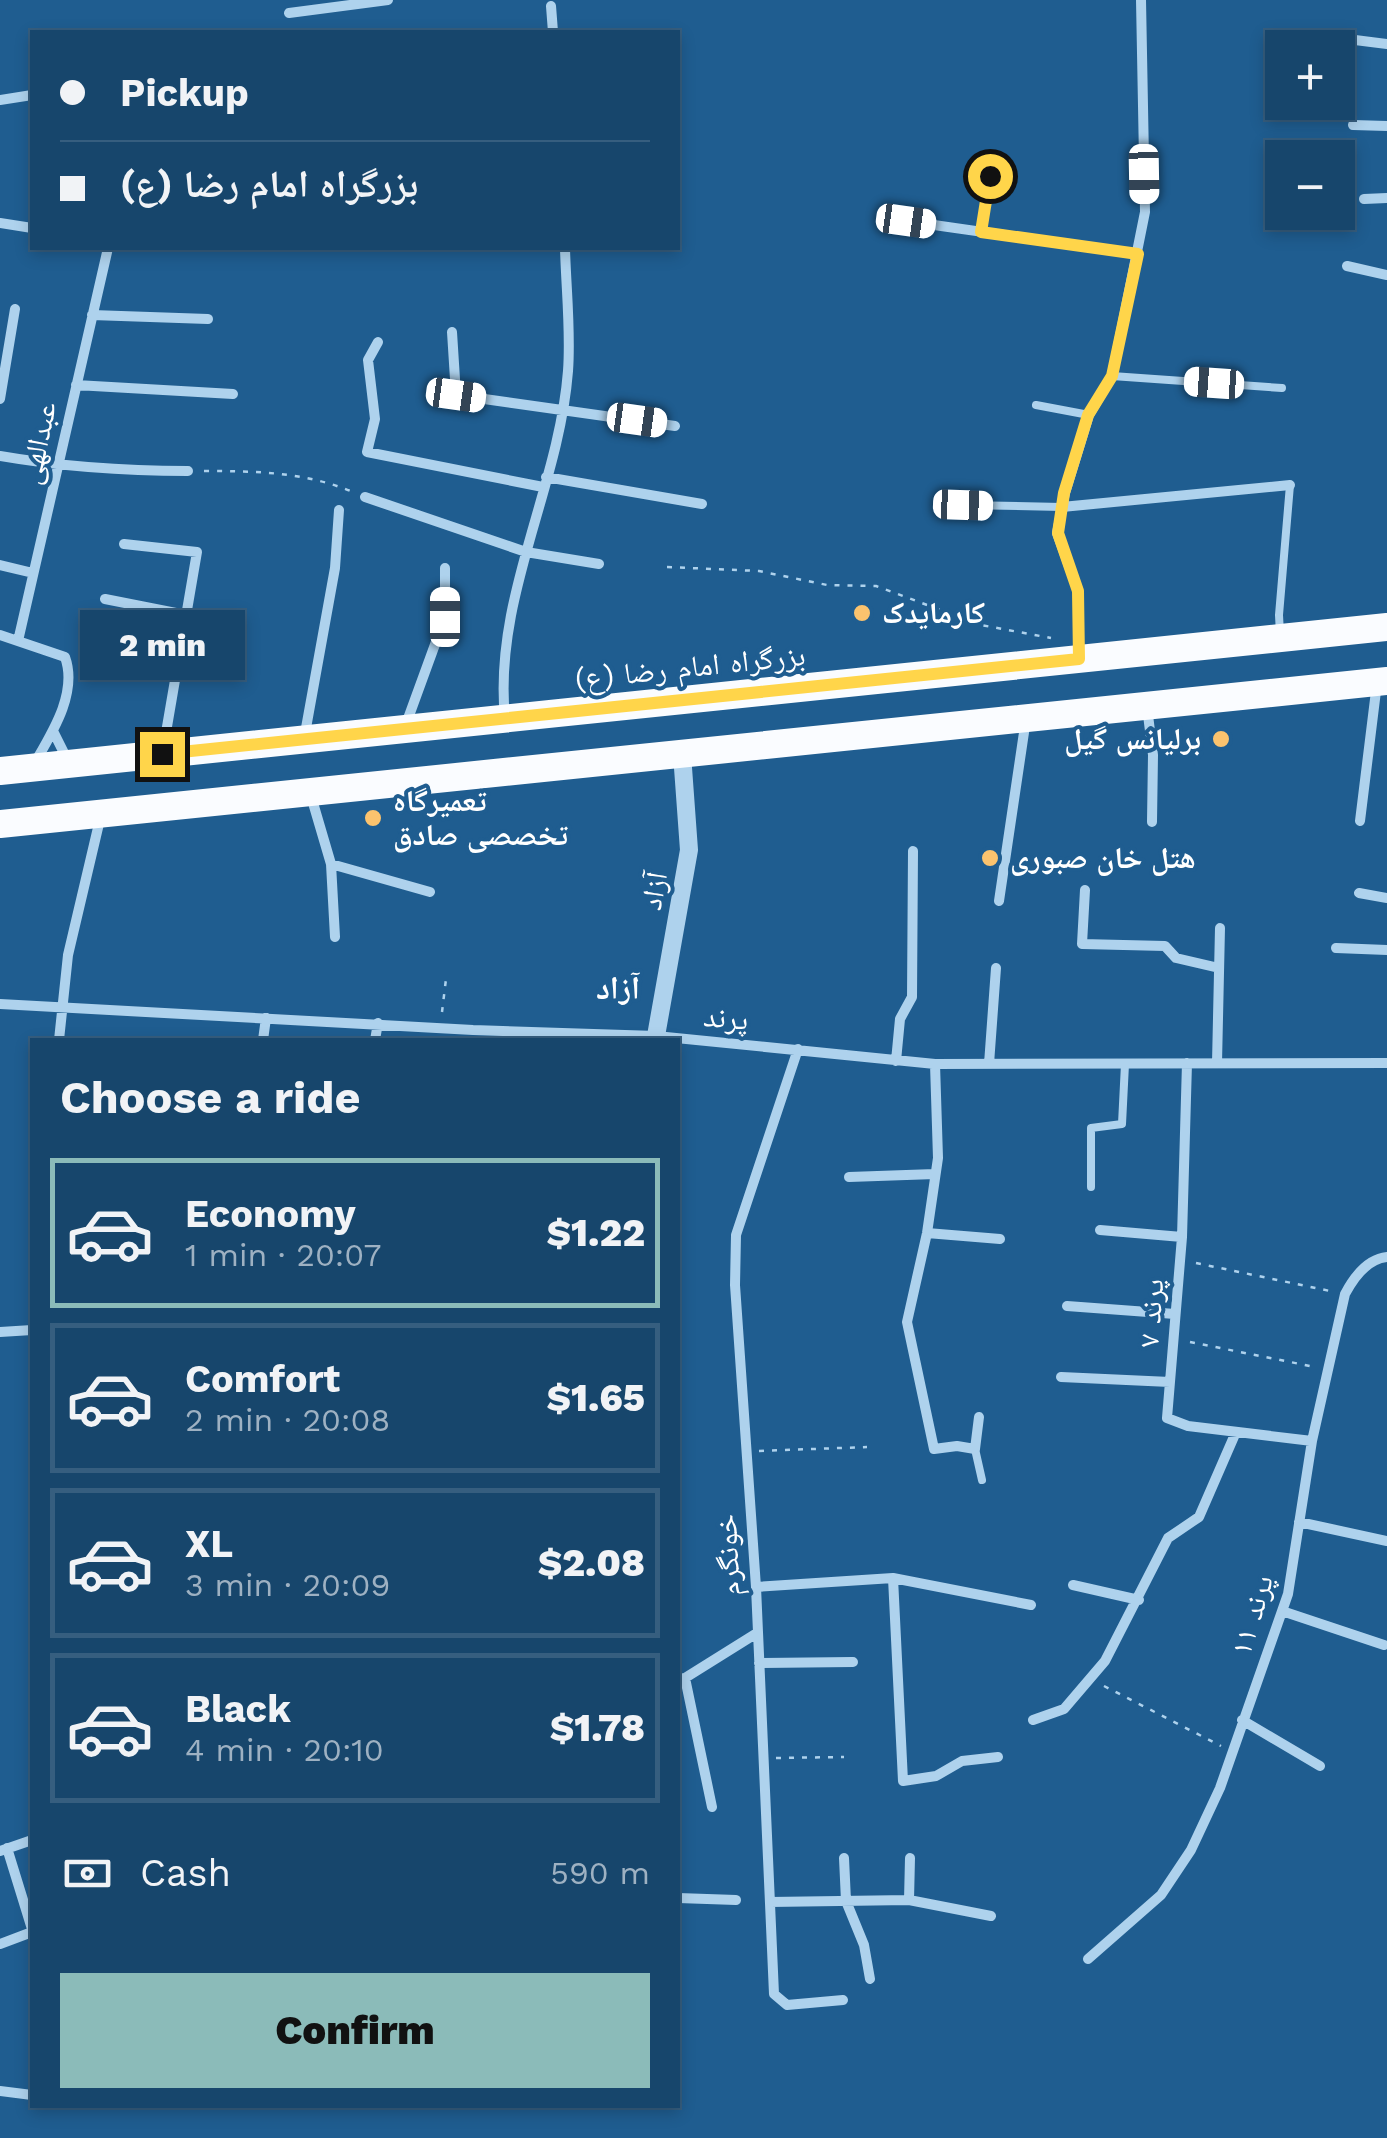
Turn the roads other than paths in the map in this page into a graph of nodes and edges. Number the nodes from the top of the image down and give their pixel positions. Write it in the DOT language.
graph roads {
  1 [pos="388,0"];
  2 [pos="1140,0"];
  3 [pos="551,6"];
  4 [pos="288,13"];
  5 [pos="552,30"];
  6 [pos="1355,40"];
  7 [pos="1387,44"];
  8 [pos="30,95"];
  9 [pos="0,100"];
  10 [pos="1353,125"];
  11 [pos="1387,126"];
  12 [pos="990,176"];
  13 [pos="1387,198"];
  14 [pos="1364,199"];
  15 [pos="906,221"];
  16 [pos="0,223"];
  17 [pos="30,228"];
  18 [pos="981,232"];
  19 [pos="108,250"];
  20 [pos="565,250"];
  21 [pos="1138,254"];
  22 [pos="1347,266"];
  23 [pos="1387,275"];
  24 [pos="15,309"];
  25 [pos="92,315"];
  26 [pos="208,319"];
  27 [pos="452,332"];
  28 [pos="378,342"];
  29 [pos="1112,376"];
  30 [pos="76,384"];
  31 [pos="1282,388"];
  32 [pos="232,394"];
  33 [pos="0,399"];
  34 [pos="1036,405"];
  35 [pos="562,410"];
  36 [pos="1088,415"];
  37 [pos="675,426"];
  38 [pos="0,456"];
  39 [pos="60,466"];
  40 [pos="188,470"];
  41 [pos="544,482"];
  42 [pos="1290,485"];
  43 [pos="365,497"];
  44 [pos="702,504"];
  45 [pos="963,505"];
  46 [pos="1062,508"];
  47 [pos="339,510"];
  48 [pos="124,544"];
  49 [pos="526,552"];
  50 [pos="599,564"];
  51 [pos="0,565"];
  52 [pos="445,568"];
  53 [pos="33,573"];
  54 [pos="104,599"];
  55 [pos="186,616"];
  56 [pos="1387,628"];
  57 [pos="0,635"];
  58 [pos="1280,638"];
  59 [pos="18,640"];
  60 [pos="1079,652"];
  61 [pos="128,659"];
  62 [pos="177,669"];
  63 [pos="1382,681"];
  64 [pos="1147,706"];
  65 [pos="1373,711"];
  66 [pos="1387,713"];
  67 [pos="1026,718"];
  68 [pos="505,719"];
  69 [pos="404,730"];
  70 [pos="53,731"];
  71 [pos="303,740"];
  72 [pos="162,754"];
  73 [pos="682,754"];
  74 [pos="70,764"];
  75 [pos="32,768"];
  76 [pos="0,771"];
  77 [pos="310,792"];
  78 [pos="102,814"];
  79 [pos="1360,821"];
  80 [pos="1152,822"];
  81 [pos="0,824"];
  82 [pos="913,850"];
  83 [pos="331,864"];
  84 [pos="1085,890"];
  85 [pos="430,892"];
  86 [pos="1359,893"];
  87 [pos="1387,898"];
  88 [pos="999,900"];
  89 [pos="1220,928"];
  90 [pos="335,936"];
  91 [pos="1336,948"];
  92 [pos="1387,950"];
  93 [pos="996,968"];
  94 [pos="1219,968"];
  95 [pos="0,1004"];
  96 [pos="61,1006"];
  97 [pos="266,1018"];
  98 [pos="378,1024"];
  99 [pos="472,1035"];
  100 [pos="656,1036"];
  101 [pos="555,1037"];
  102 [pos="58,1038"];
  103 [pos="263,1038"];
  104 [pos="375,1038"];
  105 [pos="676,1038"];
  106 [pos="680,1038"];
  107 [pos="798,1050"];
  108 [pos="896,1061"];
  109 [pos="1187,1063"];
  110 [pos="1217,1063"];
  111 [pos="1387,1063"];
  112 [pos="934,1064"];
  113 [pos="989,1064"];
  114 [pos="1125,1064"];
  115 [pos="936,1174"];
  116 [pos="849,1177"];
  117 [pos="1091,1188"];
  118 [pos="1100,1230"];
  119 [pos="927,1233"];
  120 [pos="1182,1237"];
  121 [pos="1000,1239"];
  122 [pos="1387,1257"];
  123 [pos="1067,1306"];
  124 [pos="1176,1314"];
  125 [pos="30,1330"];
  126 [pos="0,1332"];
  127 [pos="1061,1377"];
  128 [pos="1170,1382"];
  129 [pos="979,1417"];
  130 [pos="1236,1432"];
  131 [pos="1312,1441"];
  132 [pos="975,1450"];
  133 [pos="982,1480"];
  134 [pos="1299,1522"];
  135 [pos="1387,1541"];
  136 [pos="893,1578"];
  137 [pos="1073,1585"];
  138 [pos="756,1586"];
  139 [pos="1138,1600"];
  140 [pos="1031,1605"];
  141 [pos="1282,1612"];
  142 [pos="758,1633"];
  143 [pos="1384,1645"];
  144 [pos="853,1662"];
  145 [pos="759,1663"];
  146 [pos="681,1678"];
  147 [pos="1033,1720"];
  148 [pos="1242,1720"];
  149 [pos="998,1757"];
  150 [pos="1320,1766"];
  151 [pos="712,1807"];
  152 [pos="30,1841"];
  153 [pos="4,1849"];
  154 [pos="844,1858"];
  155 [pos="910,1858"];
  156 [pos="680,1898"];
  157 [pos="736,1900"];
  158 [pos="846,1900"];
  159 [pos="909,1900"];
  160 [pos="770,1902"];
  161 [pos="990,1916"];
  162 [pos="30,1925"];
  163 [pos="30,1932"];
  164 [pos="0,1944"];
  165 [pos="1088,1959"];
  166 [pos="870,1979"];
  167 [pos="844,2000"];
  168 [pos="0,2091"];
  169 [pos="30,2096"];
  1 -- 4 [label="street"];
  2 -- 21 [label="street"];
  3 -- 5 [label="street"];
  6 -- 7 [label="street"];
  8 -- 9 [label="street"];
  10 -- 11 [label="street"];
  12 -- 18 [label="street"];
  13 -- 14 [label="street"];
  15 -- 18 [label="street"];
  16 -- 17 [label="street"];
  18 -- 21 [label="street"];
  19 -- 25 [label="street, عبدالهی"];
  20 -- 35 [label="street"];
  21 -- 29 [label="street"];
  22 -- 23 [label="street"];
  24 -- 33 [label="street"];
  25 -- 26 [label="street"];
  25 -- 30 [label="street, عبدالهی"];
  27 -- 35 [label="street"];
  28 -- 41 [label="street"];
  29 -- 31 [label="lane"];
  29 -- 36 [label="street"];
  30 -- 32 [label="street"];
  30 -- 39 [label="street, عبدالهی"];
  34 -- 36 [label="lane"];
  35 -- 37 [label="street"];
  35 -- 41 [label="street"];
  36 -- 46 [label="street"];
  38 -- 39 [label="street"];
  39 -- 40 [label="street"];
  39 -- 53 [label="street, عبدالهی"];
  41 -- 44 [label="street"];
  41 -- 49 [label="street"];
  42 -- 46 [label="street"];
  42 -- 58 [label="lane"];
  43 -- 49 [label="street"];
  45 -- 46 [label="lane"];
  46 -- 60 [label="street"];
  47 -- 71 [label="street"];
  48 -- 55 [label="street"];
  49 -- 50 [label="street"];
  49 -- 68 [label="street"];
  51 -- 53 [label="street"];
  52 -- 69 [label="street"];
  53 -- 59 [label="street, عبدالهی"];
  54 -- 55 [label="street"];
  55 -- 62 [label="street"];
  56 -- 58 [label="highway, بزرگراه امام رضا (ع)"];
  57 -- 59 [label="street"];
  58 -- 60 [label="highway, بزرگراه امام رضا (ع)"];
  59 -- 70 [label="street"];
  60 -- 68 [label="highway, بزرگراه امام رضا (ع)"];
  61 -- 62 [label="street"];
  62 -- 72 [label="street"];
  63 -- 64 [label="highway"];
  63 -- 65 [label="street"];
  64 -- 67 [label="highway"];
  64 -- 80 [label="street"];
  65 -- 66 [label="street"];
  65 -- 79 [label="street"];
  67 -- 73 [label="highway"];
  67 -- 88 [label="street"];
  68 -- 69 [label="highway, بزرگراه امام رضا (ع)"];
  69 -- 71 [label="highway, بزرگراه امام رضا (ع)"];
  70 -- 74 [label="street"];
  70 -- 75 [label="street"];
  71 -- 72 [label="highway, بزرگراه امام رضا (ع)"];
  72 -- 74 [label="highway, بزرگراه امام رضا (ع)"];
  73 -- 77 [label="highway"];
  73 -- 100 [label="street, آزاد"];
  74 -- 75 [label="highway, بزرگراه امام رضا (ع)"];
  75 -- 76 [label="highway, بزرگراه امام رضا (ع)"];
  77 -- 78 [label="highway"];
  77 -- 83 [label="street"];
  78 -- 81 [label="highway"];
  78 -- 96 [label="street"];
  82 -- 108 [label="street"];
  83 -- 85 [label="street"];
  83 -- 90 [label="street"];
  84 -- 94 [label="street"];
  86 -- 87 [label="street"];
  89 -- 94 [label="street"];
  91 -- 92 [label="street"];
  93 -- 113 [label="street"];
  94 -- 110 [label="street"];
  95 -- 96 [label="street, پرند"];
  96 -- 97 [label="street, پرند"];
  96 -- 102 [label="street"];
  97 -- 98 [label="street, پرند"];
  97 -- 103 [label="street"];
  98 -- 99 [label="street, پرند"];
  98 -- 104 [label="street"];
  99 -- 101 [label="street, پرند"];
  100 -- 101 [label="street, پرند"];
  100 -- 105 [label="street, پرند"];
  106 -- 107 [label="street, پرند"];
  107 -- 108 [label="street, پرند"];
  107 -- 138 [label="street, خونگرم"];
  108 -- 112 [label="street, پرند"];
  109 -- 110 [label="street, پرند"];
  109 -- 114 [label="street, پرند"];
  109 -- 120 [label="street, پرند ۷"];
  110 -- 111 [label="street, پرند"];
  112 -- 113 [label="street, پرند"];
  112 -- 115 [label="street"];
  113 -- 114 [label="street, پرند"];
  114 -- 117 [label="lane"];
  115 -- 116 [label="street"];
  115 -- 119 [label="street"];
  118 -- 120 [label="street"];
  119 -- 121 [label="street"];
  119 -- 132 [label="street"];
  120 -- 124 [label="street, پرند ۷"];
  122 -- 131 [label="street, پرند ۱۱"];
  123 -- 124 [label="street"];
  124 -- 128 [label="street, پرند ۷"];
  125 -- 126 [label="street"];
  127 -- 128 [label="street"];
  128 -- 130 [label="street, پرند ۷"];
  129 -- 132 [label="street"];
  130 -- 131 [label="street, پرند ۷"];
  130 -- 139 [label="street"];
  131 -- 134 [label="street, پرند ۱۱"];
  132 -- 133 [label="lane"];
  134 -- 135 [label="street"];
  134 -- 141 [label="street, پرند ۱۱"];
  136 -- 138 [label="street"];
  136 -- 140 [label="street"];
  136 -- 149 [label="street"];
  137 -- 139 [label="street"];
  138 -- 142 [label="street, خونگرم"];
  139 -- 147 [label="street"];
  141 -- 143 [label="street"];
  141 -- 148 [label="street, پرند ۱۱"];
  142 -- 145 [label="street, خونگرم"];
  142 -- 146 [label="street"];
  144 -- 145 [label="street"];
  145 -- 160 [label="street, خونگرم"];
  146 -- 151 [label="street"];
  148 -- 150 [label="street"];
  148 -- 165 [label="street, پرند ۱۱"];
  152 -- 153 [label="street"];
  153 -- 162 [label="street"];
  154 -- 158 [label="street"];
  155 -- 159 [label="street"];
  156 -- 157 [label="street"];
  158 -- 159 [label="street"];
  158 -- 160 [label="street"];
  158 -- 166 [label="street"];
  159 -- 161 [label="street"];
  160 -- 167 [label="street, خونگرم"];
  163 -- 164 [label="street"];
  168 -- 169 [label="street"];
}
